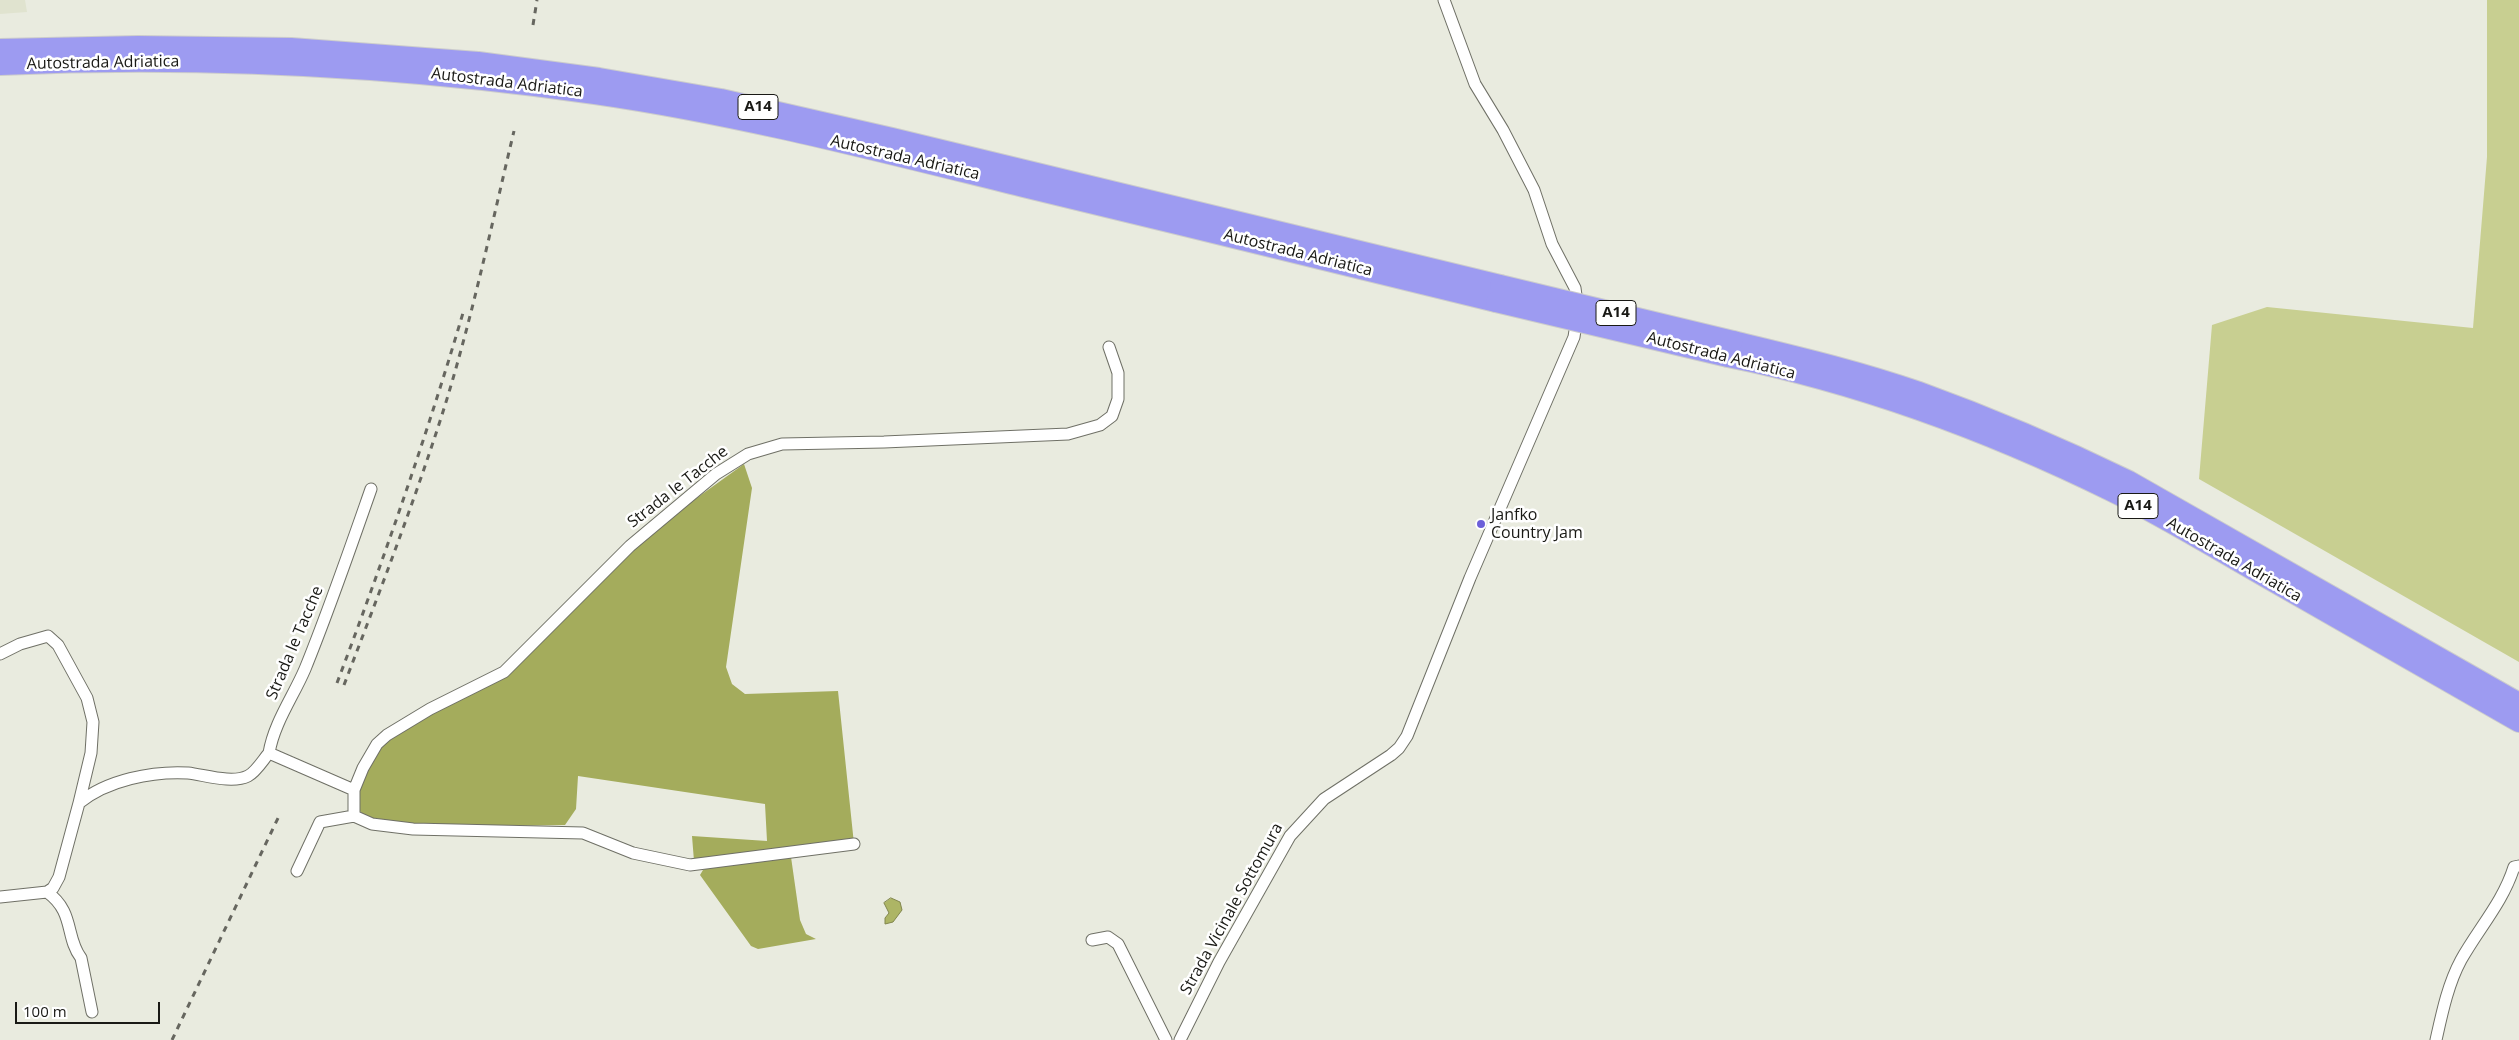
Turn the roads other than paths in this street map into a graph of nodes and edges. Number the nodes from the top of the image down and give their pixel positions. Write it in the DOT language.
graph roads {
  1 [pos="1444,0"];
  2 [pos="0,49"];
  3 [pos="0,65"];
  4 [pos="1498,293"];
  5 [pos="1109,346"];
  6 [pos="1730,349"];
  7 [pos="371,489"];
  8 [pos="0,654"];
  9 [pos="2519,703"];
  10 [pos="2519,722"];
  11 [pos="268,754"];
  12 [pos="354,790"];
  13 [pos="79,803"];
  14 [pos="354,816"];
  15 [pos="854,844"];
  16 [pos="2515,870"];
  17 [pos="296,871"];
  18 [pos="50,890"];
  19 [pos="0,896"];
  20 [pos="1092,940"];
  21 [pos="92,1012"];
  22 [pos="1166,1040"];
  23 [pos="1180,1040"];
  24 [pos="2436,1040"];
  1 -- 23 [label="street, Strada Vicinale Sottomura"];
  2 -- 4 [label="highway, Autostrada Adriatica / A14"];
  3 -- 4 [label="highway, Autostrada Adriatica / A14"];
  4 -- 6 [label="highway, Autostrada Adriatica / A14, bridge"];
  5 -- 12 [label="street, Strada le Tacche"];
  6 -- 9 [label="highway, Autostrada Adriatica / A14"];
  6 -- 10 [label="highway, Autostrada Adriatica / A14"];
  7 -- 11 [label="street, Strada le Tacche"];
  8 -- 13 [label="street"];
  11 -- 12 [label="street"];
  11 -- 13 [label="street, Strada le Tacche"];
  12 -- 14 [label="street"];
  13 -- 18 [label="street"];
  14 -- 15 [label="street"];
  14 -- 17 [label="street"];
  16 -- 24 [label="street"];
  18 -- 19 [label="street"];
  18 -- 21 [label="street"];
  20 -- 22 [label="street"];
}
